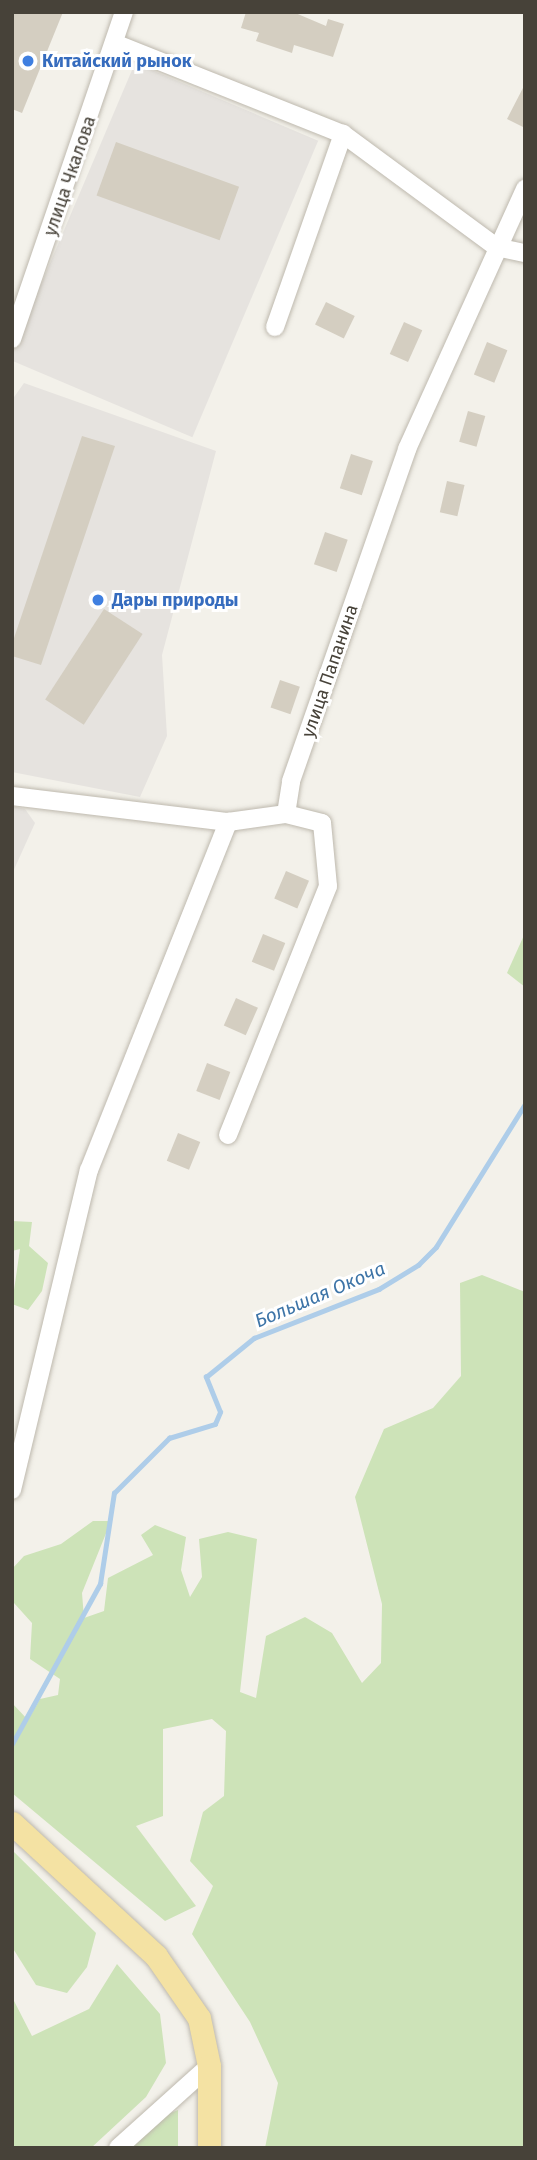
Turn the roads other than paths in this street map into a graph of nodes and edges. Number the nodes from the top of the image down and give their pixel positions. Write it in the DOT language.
graph roads {
  1 [pos="124,12"];
  2 [pos="114,43"];
  3 [pos="343,134"];
  4 [pos="525,189"];
  5 [pos="496,247"];
  6 [pos="525,253"];
  7 [pos="275,327"];
  8 [pos="12,339"];
  9 [pos="12,796"];
  10 [pos="286,814"];
  11 [pos="228,822"];
  12 [pos="228,1135"];
  13 [pos="12,1490"];
  14 [pos="12,1823"];
  15 [pos="209,2066"];
  16 [pos="118,2148"];
  17 [pos="209,2148"];
  1 -- 2 [label="street, улица Чкалова"];
  2 -- 3 [label="street"];
  2 -- 8 [label="street, улица Чкалова"];
  3 -- 5 [label="street"];
  3 -- 7 [label="street"];
  4 -- 5 [label="street, улица Папанина"];
  5 -- 6 [label="street"];
  5 -- 10 [label="street, улица Папанина"];
  9 -- 11 [label="street"];
  10 -- 11 [label="street"];
  10 -- 12 [label="street"];
  11 -- 13 [label="street"];
  14 -- 15 [label="main road"];
  15 -- 16 [label="street"];
  15 -- 17 [label="main road"];
}
